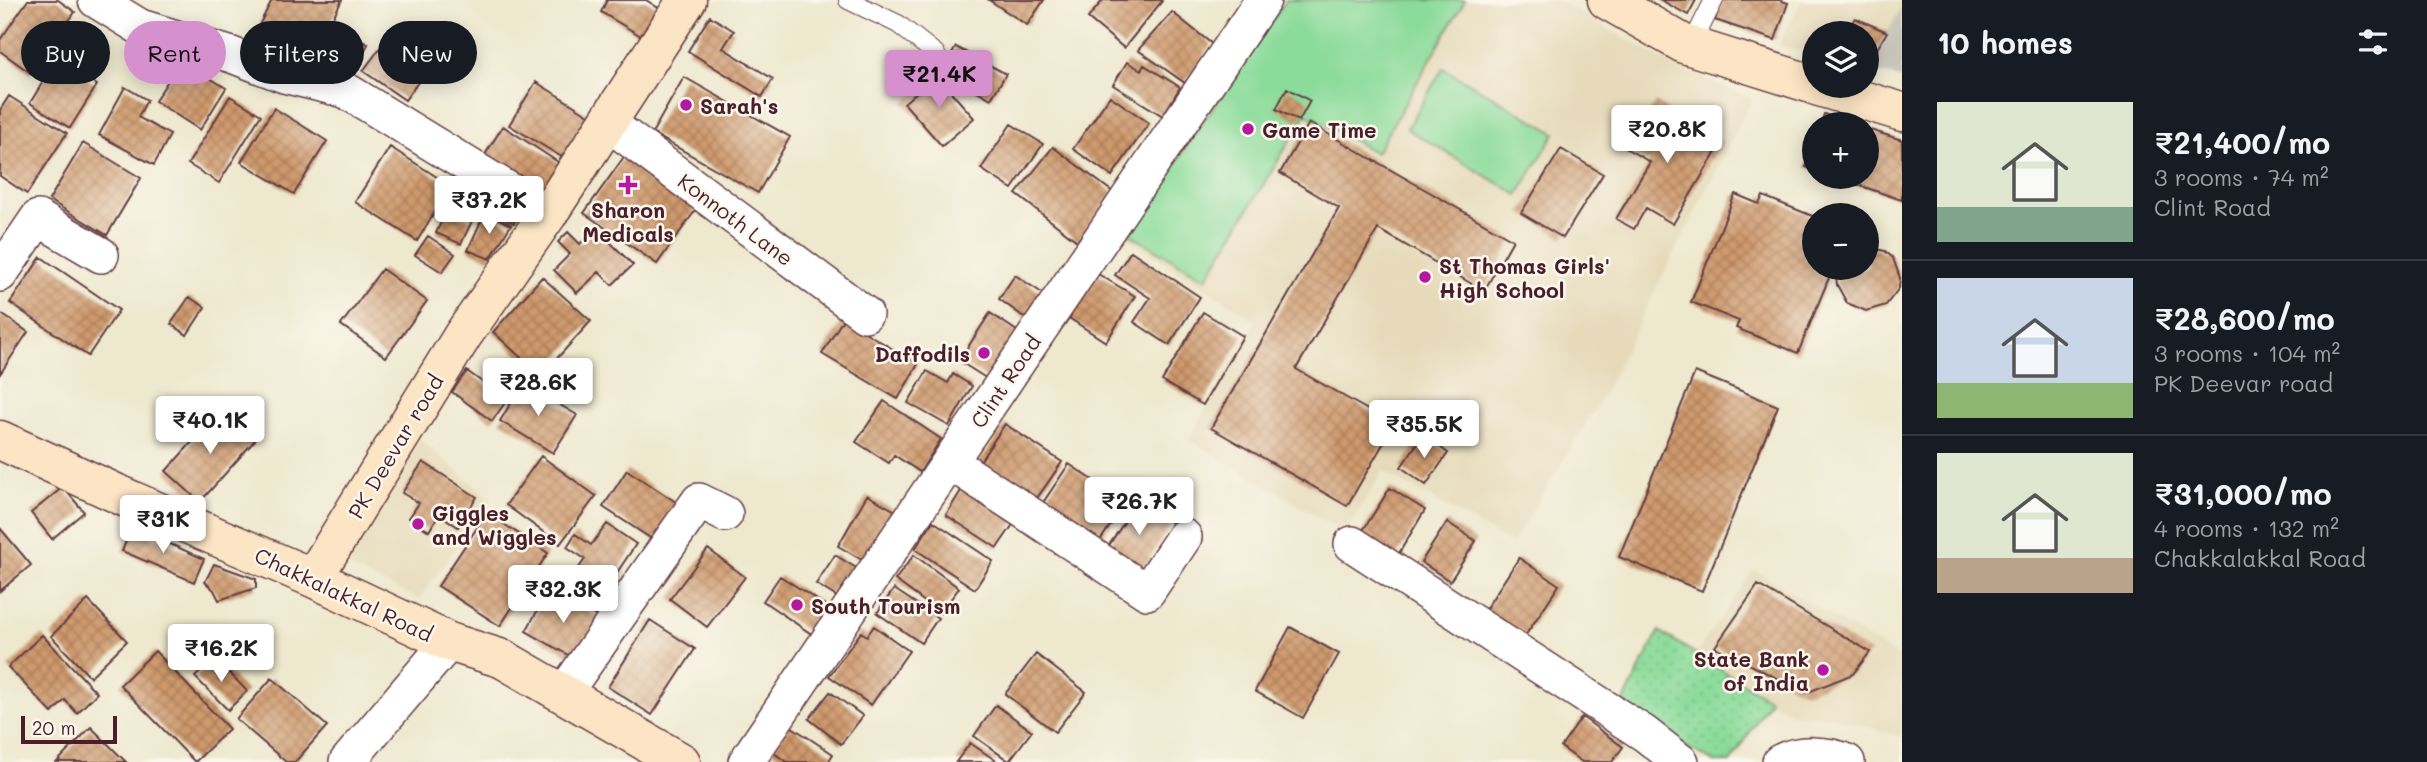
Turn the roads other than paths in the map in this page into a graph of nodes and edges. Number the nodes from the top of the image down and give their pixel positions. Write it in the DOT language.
graph roads {
  1 [pos="96,0"];
  2 [pos="687,0"];
  3 [pos="848,0"];
  4 [pos="1263,0"];
  5 [pos="1714,0"];
  6 [pos="1619,3"];
  7 [pos="1691,46"];
  8 [pos="936,54"];
  9 [pos="1802,81"];
  10 [pos="1857,98"];
  11 [pos="1902,112"];
  12 [pos="608,123"];
  13 [pos="548,214"];
  14 [pos="101,255"];
  15 [pos="0,274"];
  16 [pos="865,314"];
  17 [pos="0,440"];
  18 [pos="950,462"];
  19 [pos="725,514"];
  20 [pos="1184,537"];
  21 [pos="1352,544"];
  22 [pos="313,578"];
  23 [pos="449,642"];
  24 [pos="564,694"];
  25 [pos="347,762"];
  26 [pos="681,762"];
  27 [pos="746,762"];
  28 [pos="1681,762"];
  29 [pos="1780,762"];
  30 [pos="1847,762"];
  1 -- 13 [label="street"];
  2 -- 12 [label="street, PK Deevar road"];
  3 -- 8 [label="lane"];
  4 -- 18 [label="street, Clint Road"];
  5 -- 7 [label="lane"];
  6 -- 7 [label="street"];
  7 -- 9 [label="street"];
  10 -- 11 [label="street"];
  12 -- 13 [label="street, PK Deevar road"];
  12 -- 16 [label="street, Konnoth Lane"];
  13 -- 22 [label="street, PK Deevar road"];
  14 -- 15 [label="street"];
  17 -- 22 [label="street, Chakkalakkal Road"];
  18 -- 20 [label="street"];
  18 -- 27 [label="street, Clint Road"];
  19 -- 24 [label="street"];
  21 -- 28 [label="street"];
  22 -- 23 [label="street, Chakkalakkal Road"];
  23 -- 24 [label="street, Chakkalakkal Road"];
  23 -- 25 [label="street"];
  24 -- 26 [label="street, Chakkalakkal Road"];
  29 -- 30 [label="street"];
}
